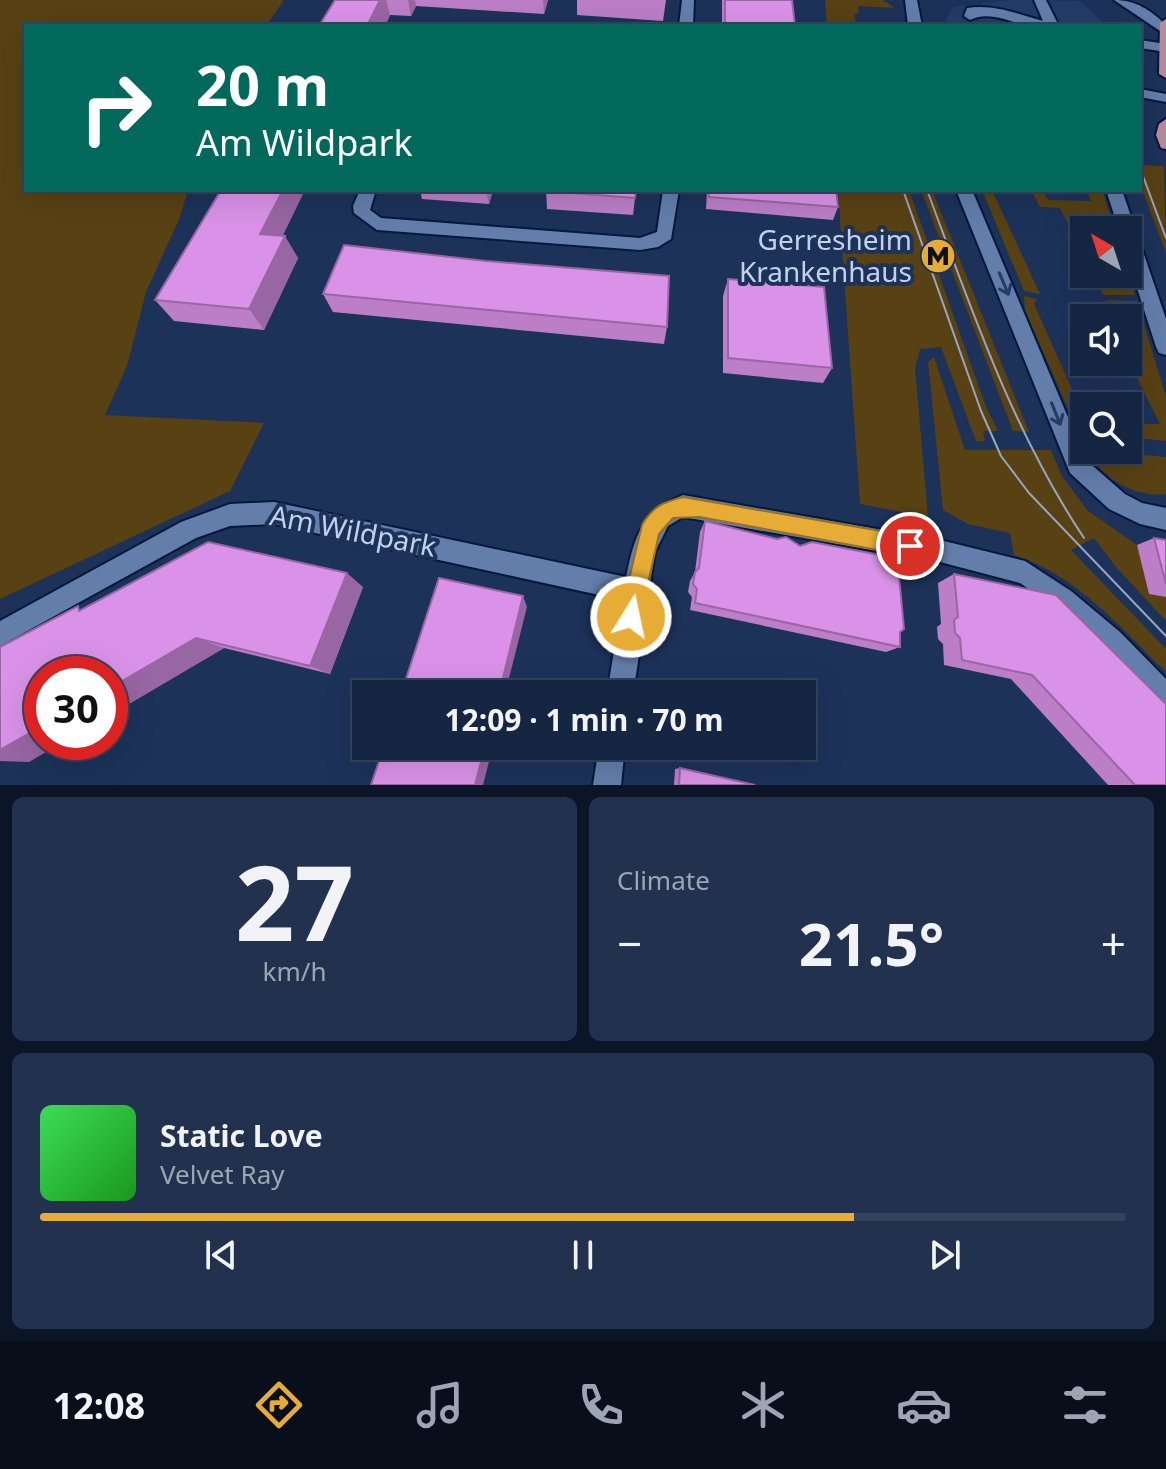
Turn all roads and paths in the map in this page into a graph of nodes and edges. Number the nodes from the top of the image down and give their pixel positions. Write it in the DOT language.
graph roads {
  1 [pos="688,0"];
  2 [pos="911,0"];
  3 [pos="1040,0"];
  4 [pos="1120,0"];
  5 [pos="970,16"];
  6 [pos="1166,23"];
  7 [pos="686,24"];
  8 [pos="915,24"];
  9 [pos="1041,24"];
  10 [pos="1048,24"];
  11 [pos="1165,31"];
  12 [pos="1142,44"];
  13 [pos="1165,48"];
  14 [pos="1166,74"];
  15 [pos="1142,93"];
  16 [pos="1166,98"];
  17 [pos="1166,124"];
  18 [pos="1166,144"];
  19 [pos="367,192"];
  20 [pos="671,192"];
  21 [pos="965,192"];
  22 [pos="1115,192"];
  23 [pos="1122,216"];
  24 [pos="1142,276"];
  25 [pos="1166,347"];
  26 [pos="1166,519"];
  27 [pos="635,591"];
  28 [pos="0,634"];
  29 [pos="622,680"];
  30 [pos="1166,697"];
  31 [pos="610,760"];
  32 [pos="607,785"];
  1 -- 7 [label="street"];
  2 -- 8 [label="street"];
  3 -- 10 [label="street"];
  4 -- 11 [label="street"];
  5 -- 9 [label="street"];
  6 -- 11 [label="main road"];
  11 -- 13 [label="main road"];
  12 -- 13 [label="street"];
  13 -- 14 [label="main road"];
  15 -- 16 [label="street"];
  17 -- 18 [label="main road"];
  19 -- 20 [label="street"];
  21 -- 26 [label="street, one-way"];
  22 -- 23 [label="street"];
  24 -- 25 [label="street"];
  27 -- 28 [label="street, Am Wildpark"];
  27 -- 29 [label="street"];
  27 -- 30 [label="street"];
  31 -- 32 [label="street"];
}
